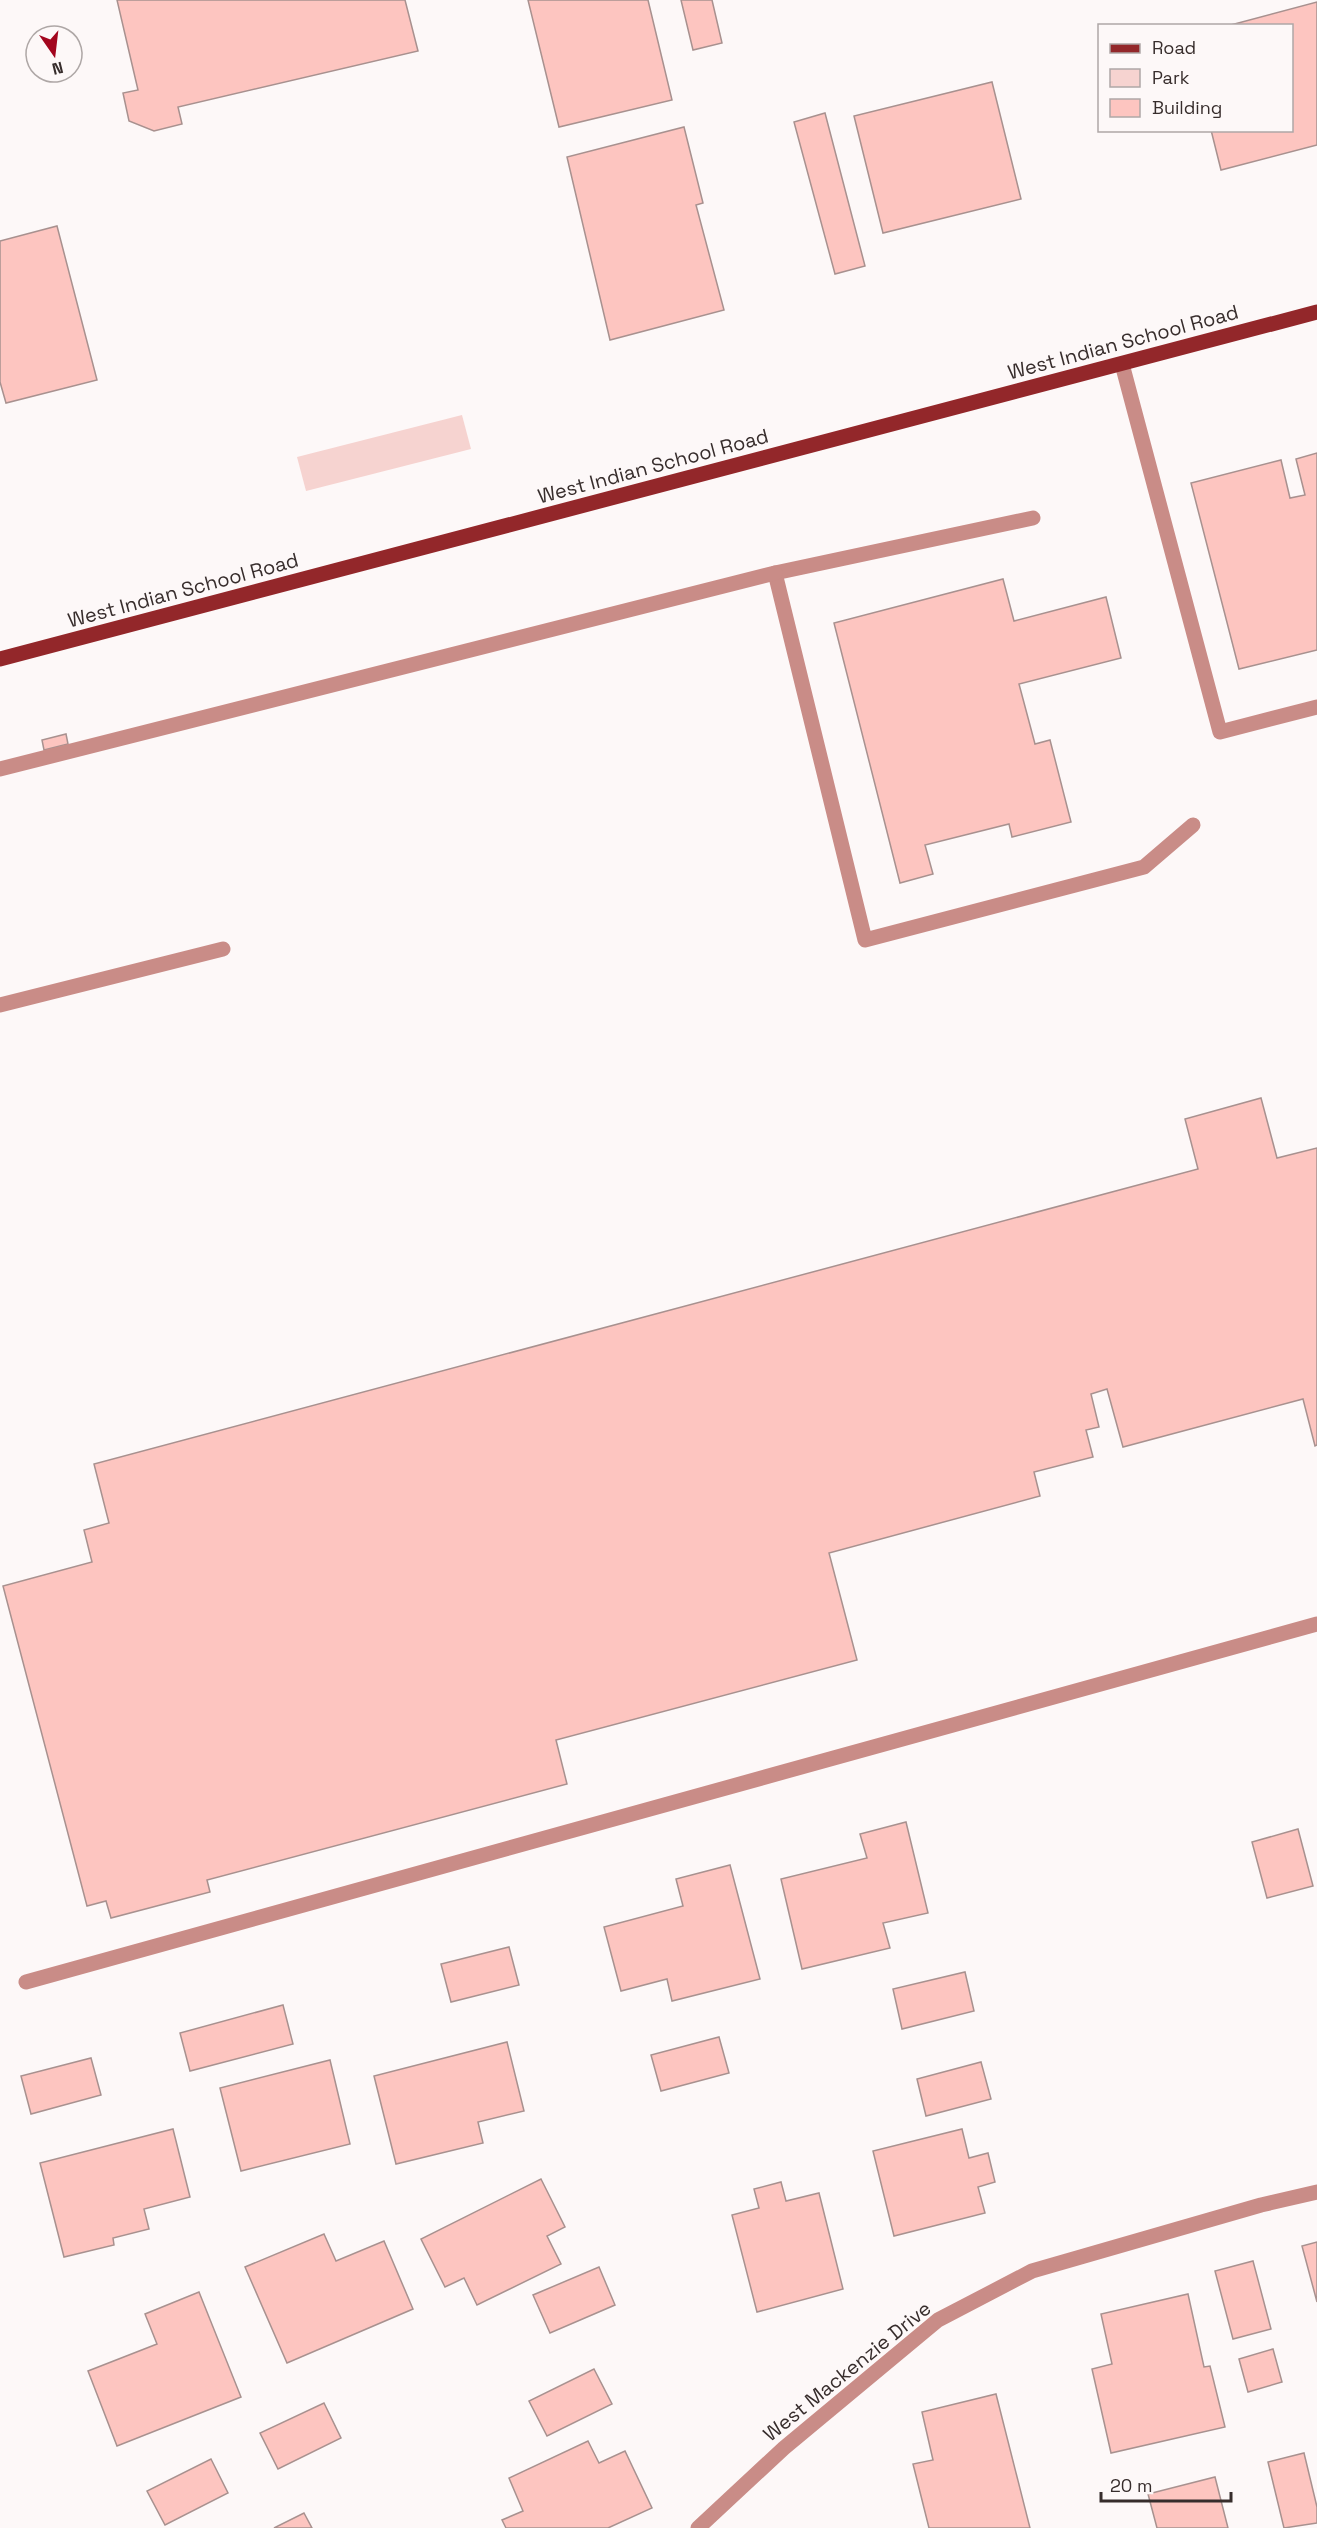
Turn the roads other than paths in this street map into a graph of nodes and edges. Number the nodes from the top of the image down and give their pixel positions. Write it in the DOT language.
graph roads {
  1 [pos="1317,312"];
  2 [pos="1122,364"];
  3 [pos="1033,518"];
  4 [pos="775,573"];
  5 [pos="0,659"];
  6 [pos="1317,708"];
  7 [pos="0,769"];
  8 [pos="1193,825"];
  9 [pos="223,949"];
  10 [pos="0,1005"];
  11 [pos="1317,1624"];
  12 [pos="26,1982"];
  13 [pos="1317,2192"];
  14 [pos="698,2528"];
  1 -- 2 [label="main road, West Indian School Road"];
  2 -- 5 [label="main road, West Indian School Road"];
  2 -- 6 [label="lane"];
  3 -- 4 [label="lane"];
  4 -- 7 [label="lane"];
  4 -- 8 [label="lane"];
  9 -- 10 [label="lane"];
  11 -- 12 [label="lane"];
  13 -- 14 [label="lane, West Mackenzie Drive"];
}
